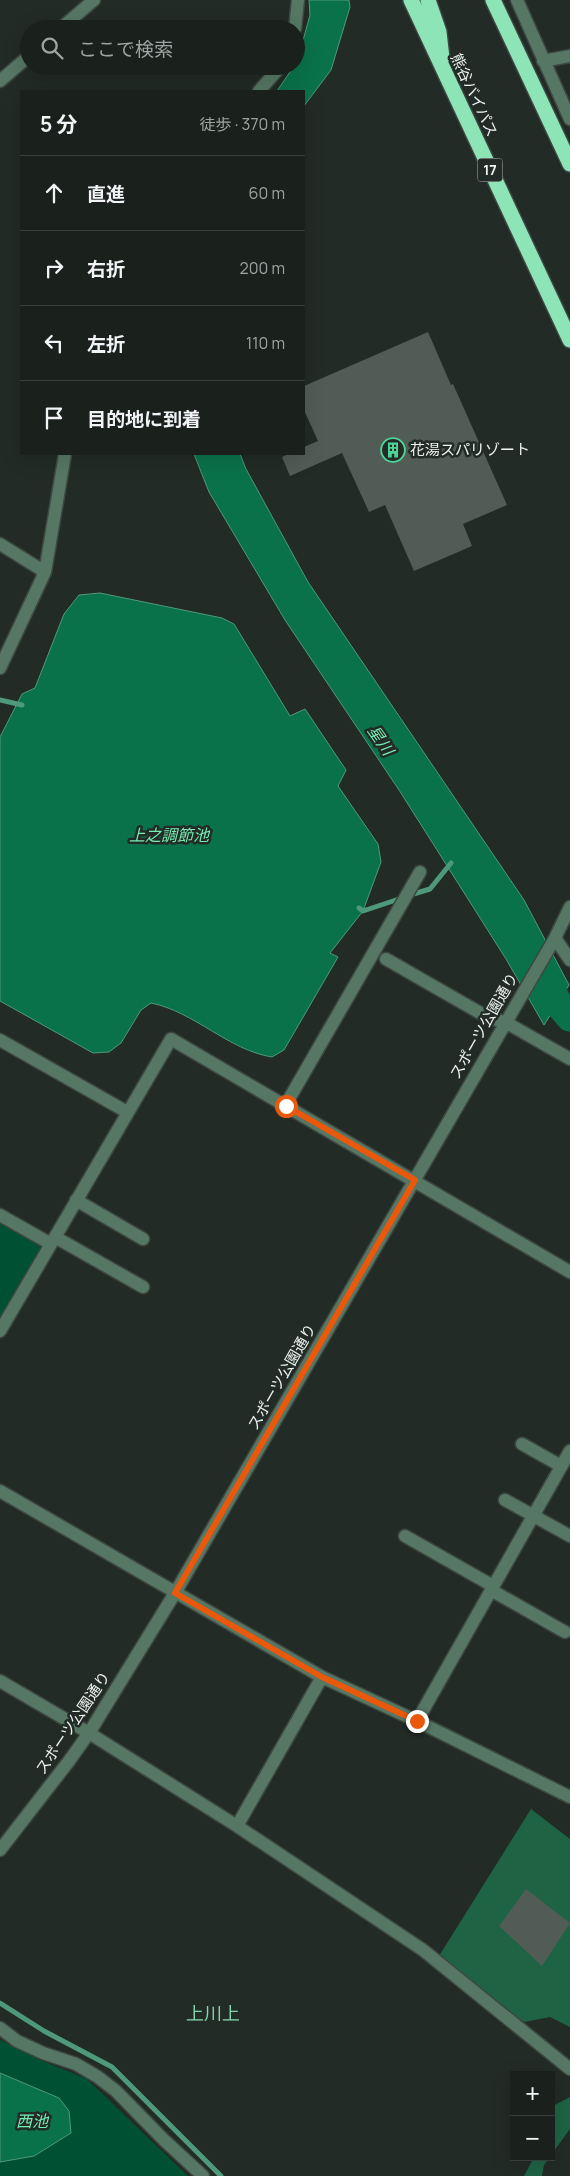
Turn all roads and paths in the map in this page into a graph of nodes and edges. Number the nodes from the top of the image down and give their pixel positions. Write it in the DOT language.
graph roads {
  1 [pos="94,0"];
  2 [pos="298,0"];
  3 [pos="411,0"];
  4 [pos="428,0"];
  5 [pos="493,0"];
  6 [pos="522,2"];
  7 [pos="71,20"];
  8 [pos="296,20"];
  9 [pos="570,56"];
  10 [pos="543,61"];
  11 [pos="20,64"];
  12 [pos="443,70"];
  13 [pos="273,75"];
  14 [pos="0,81"];
  15 [pos="260,90"];
  16 [pos="570,120"];
  17 [pos="570,164"];
  18 [pos="570,340"];
  19 [pos="65,455"];
  20 [pos="0,544"];
  21 [pos="44,572"];
  22 [pos="0,668"];
  23 [pos="420,872"];
  24 [pos="570,907"];
  25 [pos="554,938"];
  26 [pos="386,959"];
  27 [pos="570,960"];
  28 [pos="508,1017"];
  29 [pos="0,1040"];
  30 [pos="570,1059"];
  31 [pos="286,1106"];
  32 [pos="126,1112"];
  33 [pos="415,1180"];
  34 [pos="76,1200"];
  35 [pos="0,1214"];
  36 [pos="143,1239"];
  37 [pos="53,1240"];
  38 [pos="570,1272"];
  39 [pos="143,1287"];
  40 [pos="0,1331"];
  41 [pos="522,1444"];
  42 [pos="570,1451"];
  43 [pos="561,1466"];
  44 [pos="0,1492"];
  45 [pos="505,1500"];
  46 [pos="533,1516"];
  47 [pos="405,1536"];
  48 [pos="570,1536"];
  49 [pos="492,1588"];
  50 [pos="175,1593"];
  51 [pos="565,1632"];
  52 [pos="322,1677"];
  53 [pos="0,1681"];
  54 [pos="417,1721"];
  55 [pos="88,1733"];
  56 [pos="570,1797"];
  57 [pos="237,1826"];
  58 [pos="0,1850"];
  59 [pos="0,2028"];
  60 [pos="570,2069"];
  61 [pos="203,2176"];
  1 -- 7 [label="street"];
  2 -- 8 [label="street"];
  3 -- 12 [label="highway, 熊谷バイパス / 17"];
  4 -- 12 [label="highway"];
  5 -- 17 [label="highway"];
  6 -- 10 [label="street"];
  9 -- 10 [label="street"];
  10 -- 16 [label="street"];
  11 -- 14 [label="street"];
  12 -- 18 [label="highway, 熊谷バイパス / 17"];
  13 -- 15 [label="street"];
  19 -- 21 [label="street"];
  20 -- 21 [label="street"];
  21 -- 22 [label="street"];
  23 -- 31 [label="street"];
  24 -- 25 [label="street, スポーツ公園通り"];
  25 -- 27 [label="street"];
  25 -- 28 [label="street, スポーツ公園通り"];
  26 -- 28 [label="street"];
  28 -- 30 [label="street"];
  28 -- 33 [label="street, スポーツ公園通り"];
  29 -- 32 [label="street"];
  31 -- 32 [label="street"];
  31 -- 33 [label="street"];
  32 -- 34 [label="street"];
  33 -- 38 [label="street"];
  33 -- 50 [label="street, スポーツ公園通り"];
  34 -- 36 [label="street"];
  34 -- 37 [label="street"];
  35 -- 37 [label="street"];
  37 -- 39 [label="street"];
  37 -- 40 [label="street"];
  41 -- 43 [label="street"];
  42 -- 43 [label="street"];
  43 -- 46 [label="street"];
  44 -- 50 [label="street"];
  45 -- 46 [label="street"];
  46 -- 48 [label="street"];
  46 -- 49 [label="street"];
  47 -- 49 [label="street"];
  49 -- 51 [label="street"];
  49 -- 54 [label="street"];
  50 -- 52 [label="street"];
  50 -- 55 [label="street, スポーツ公園通り"];
  52 -- 54 [label="street"];
  52 -- 57 [label="street"];
  53 -- 55 [label="street"];
  54 -- 56 [label="street"];
  55 -- 57 [label="street"];
  55 -- 58 [label="street, スポーツ公園通り"];
  57 -- 60 [label="street"];
  59 -- 61 [label="street"];
}
